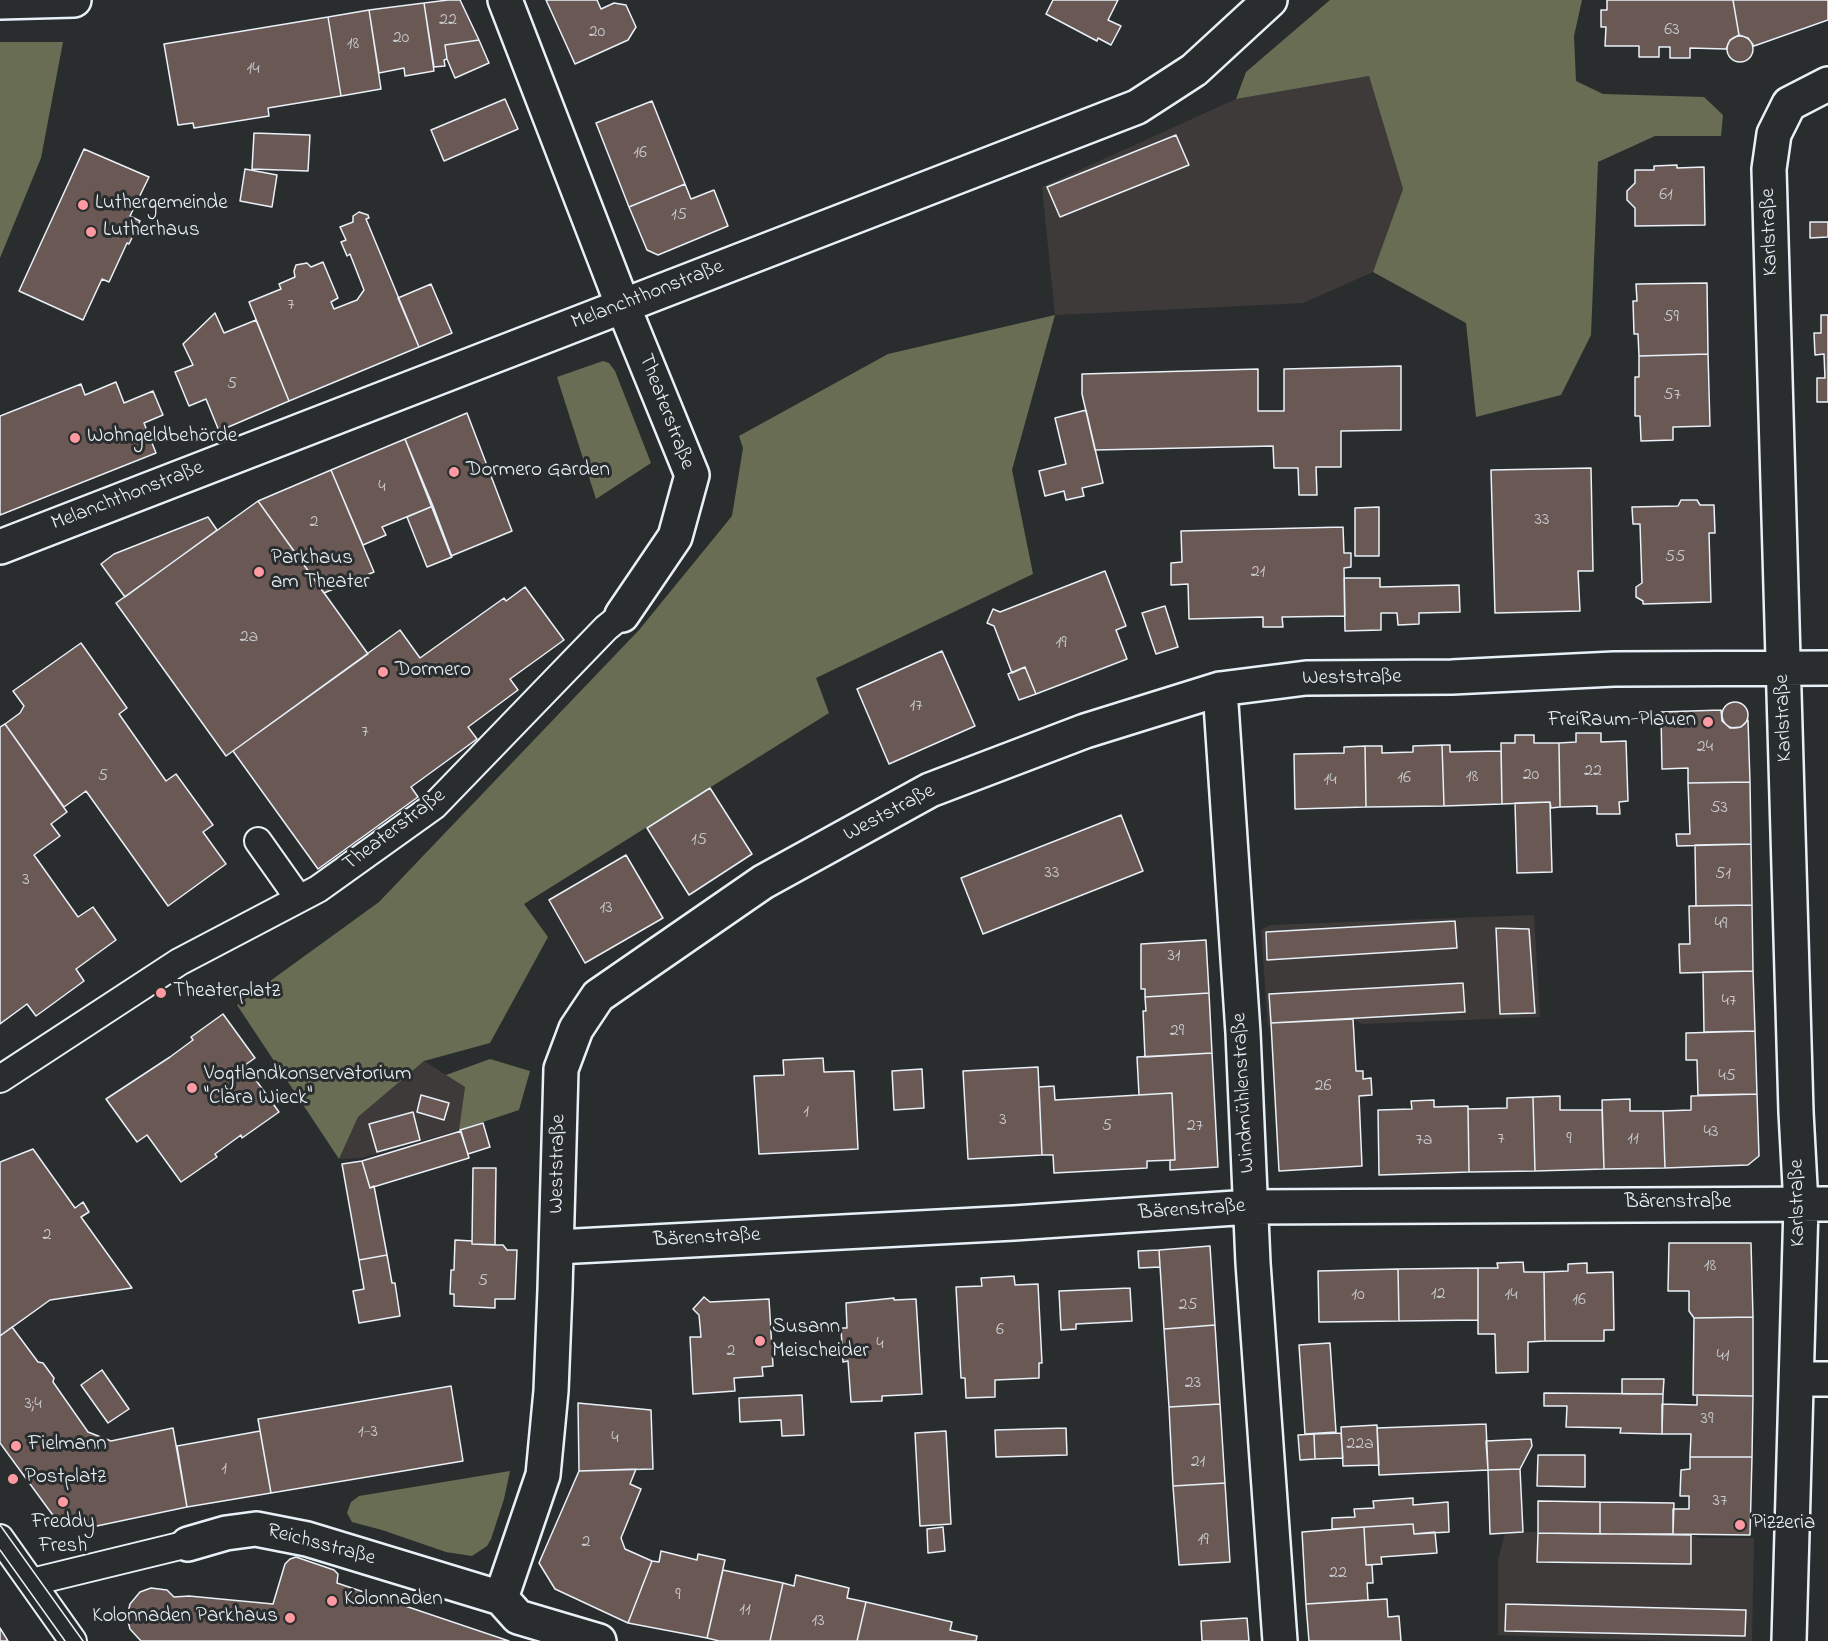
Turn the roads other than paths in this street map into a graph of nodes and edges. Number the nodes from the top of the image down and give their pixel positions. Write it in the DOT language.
graph roads {
  1 [pos="74,0"];
  2 [pos="505,0"];
  3 [pos="1270,0"];
  4 [pos="0,2"];
  5 [pos="1828,84"];
  6 [pos="623,306"];
  7 [pos="0,547"];
  8 [pos="622,615"];
  9 [pos="1783,668"];
  10 [pos="1828,668"];
  11 [pos="1220,689"];
  12 [pos="258,841"];
  13 [pos="299,899"];
  14 [pos="0,1079"];
  15 [pos="1815,1204"];
  16 [pos="1250,1208"];
  17 [pos="557,1247"];
  18 [pos="1813,1379"];
  19 [pos="0,1538"];
  20 [pos="188,1544"];
  21 [pos="32,1582"];
  22 [pos="501,1598"];
  23 [pos="74,1641"];
  24 [pos="599,1641"];
  25 [pos="1280,1641"];
  26 [pos="1789,1641"];
  1 -- 4 [label="street"];
  2 -- 6 [label="street, Theaterstraße"];
  3 -- 6 [label="street, Melanchthonstraße"];
  5 -- 9 [label="street, Karlstraße"];
  6 -- 7 [label="street, Melanchthonstraße"];
  6 -- 8 [label="street, Theaterstraße"];
  8 -- 13 [label="street, Theaterstraße"];
  9 -- 10 [label="street, Weststraße"];
  9 -- 11 [label="street, Weststraße"];
  9 -- 15 [label="street, Karlstraße"];
  11 -- 16 [label="street, Windmühlenstraße"];
  11 -- 17 [label="street, Weststraße"];
  12 -- 13 [label="street"];
  13 -- 14 [label="street"];
  15 -- 16 [label="street, Bärenstraße"];
  15 -- 18 [label="street, Karlstraße"];
  16 -- 17 [label="street, Bärenstraße"];
  16 -- 25 [label="street, Windmühlenstraße"];
  17 -- 22 [label="street, Weststraße"];
  18 -- 26 [label="street, Karlstraße"];
  19 -- 21 [label="street"];
  20 -- 21 [label="street, Reichsstraße"];
  20 -- 22 [label="street, Reichsstraße"];
  21 -- 23 [label="street"];
  22 -- 24 [label="street, Reichsstraße"];
}
